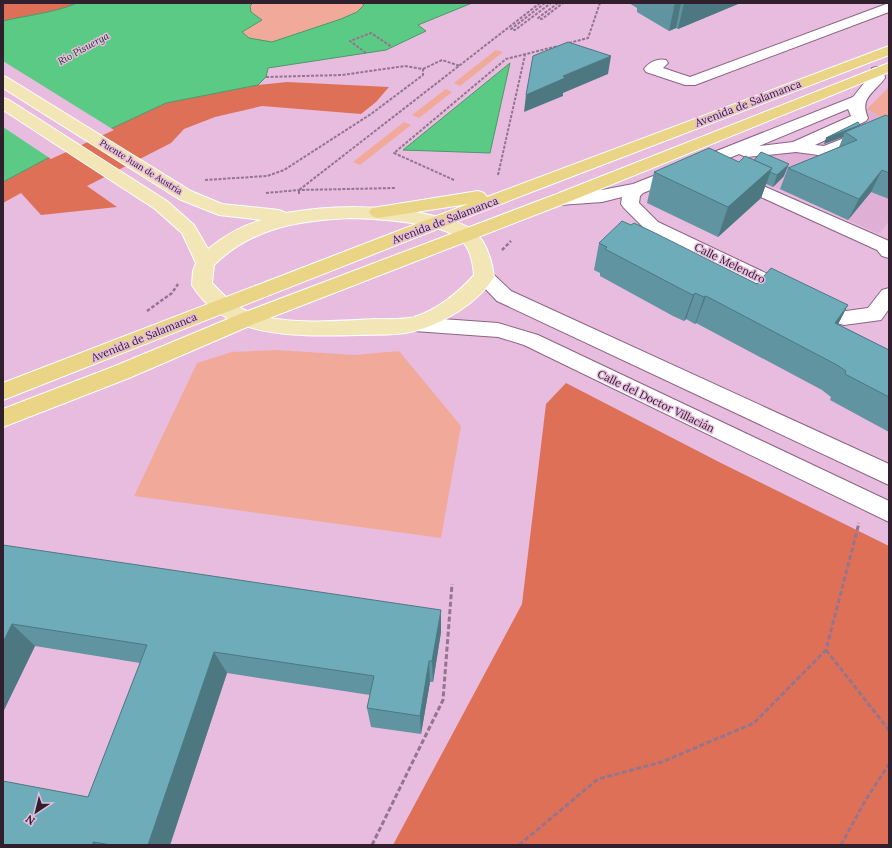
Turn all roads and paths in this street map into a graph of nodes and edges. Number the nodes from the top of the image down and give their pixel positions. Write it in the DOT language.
graph roads {
  1 [pos="540,3"];
  2 [pos="545,3"];
  3 [pos="551,3"];
  4 [pos="558,3"];
  5 [pos="562,3"];
  6 [pos="600,3"];
  7 [pos="889,7"];
  8 [pos="567,44"];
  9 [pos="560,46"];
  10 [pos="392,47"];
  11 [pos="889,50"];
  12 [pos="366,53"];
  13 [pos="525,55"];
  14 [pos="661,63"];
  15 [pos="460,66"];
  16 [pos="423,69"];
  17 [pos="883,69"];
  18 [pos="266,77"];
  19 [pos="3,81"];
  20 [pos="858,100"];
  21 [pos="3,103"];
  22 [pos="707,160"];
  23 [pos="498,175"];
  24 [pos="456,180"];
  25 [pos="528,187"];
  26 [pos="401,188"];
  27 [pos="637,189"];
  28 [pos="299,190"];
  29 [pos="299,194"];
  30 [pos="185,195"];
  31 [pos="262,195"];
  32 [pos="560,199"];
  33 [pos="378,212"];
  34 [pos="292,218"];
  35 [pos="437,222"];
  36 [pos="466,234"];
  37 [pos="889,252"];
  38 [pos="205,263"];
  39 [pos="484,277"];
  40 [pos="889,295"];
  41 [pos="222,306"];
  42 [pos="247,319"];
  43 [pos="414,324"];
  44 [pos="3,392"];
  45 [pos="3,418"];
  46 [pos="889,475"];
  47 [pos="889,512"];
  48 [pos="856,529"];
  49 [pos="452,584"];
  50 [pos="826,650"];
  51 [pos="889,730"];
  52 [pos="889,764"];
  53 [pos="372,845"];
  54 [pos="519,845"];
  55 [pos="841,845"];
  1 -- 15 [label="path"];
  2 -- 3 [label="path"];
  4 -- 5 [label="path"];
  6 -- 8 [label="path"];
  7 -- 14 [label="street"];
  9 -- 13 [label="path"];
  10 -- 12 [label="path"];
  11 -- 25 [label="highway, Avenida de Salamanca"];
  13 -- 23 [label="path"];
  13 -- 24 [label="path"];
  15 -- 16 [label="path"];
  15 -- 28 [label="path"];
  16 -- 18 [label="path"];
  16 -- 30 [label="path"];
  17 -- 20 [label="street, Avenida de Salamanca"];
  17 -- 32 [label="highway, Avenida de Salamanca"];
  19 -- 30 [label="main road, Puente Juan de Austria"];
  20 -- 22 [label="street, Avenida de Salamanca"];
  20 -- 22 [label="street"];
  21 -- 38 [label="main road, Puente Juan de Austria"];
  22 -- 27 [label="street, Avenida de Salamanca"];
  22 -- 37 [label="street"];
  25 -- 33 [label="highway"];
  25 -- 35 [label="highway, Avenida de Salamanca"];
  26 -- 28 [label="path"];
  27 -- 32 [label="street, Avenida de Salamanca"];
  27 -- 40 [label="street, Calle Melendro"];
  28 -- 29 [label="path"];
  28 -- 31 [label="path"];
  30 -- 34 [label="main road, Puente Juan de Austria"];
  32 -- 36 [label="highway, Avenida de Salamanca"];
  33 -- 34 [label="main road"];
  33 -- 35 [label="main road"];
  34 -- 38 [label="main road"];
  35 -- 36 [label="main road"];
  35 -- 41 [label="highway, Avenida de Salamanca"];
  36 -- 39 [label="main road"];
  36 -- 42 [label="highway, Avenida de Salamanca"];
  38 -- 41 [label="main road"];
  39 -- 43 [label="main road"];
  39 -- 46 [label="street"];
  41 -- 42 [label="main road"];
  41 -- 44 [label="highway, Avenida de Salamanca"];
  42 -- 43 [label="main road"];
  42 -- 45 [label="highway, Avenida de Salamanca"];
  43 -- 47 [label="street, Calle del Doctor Villacián"];
  48 -- 50 [label="path"];
  49 -- 53 [label="path"];
  50 -- 51 [label="path"];
  50 -- 54 [label="path"];
  52 -- 55 [label="path"];
}
